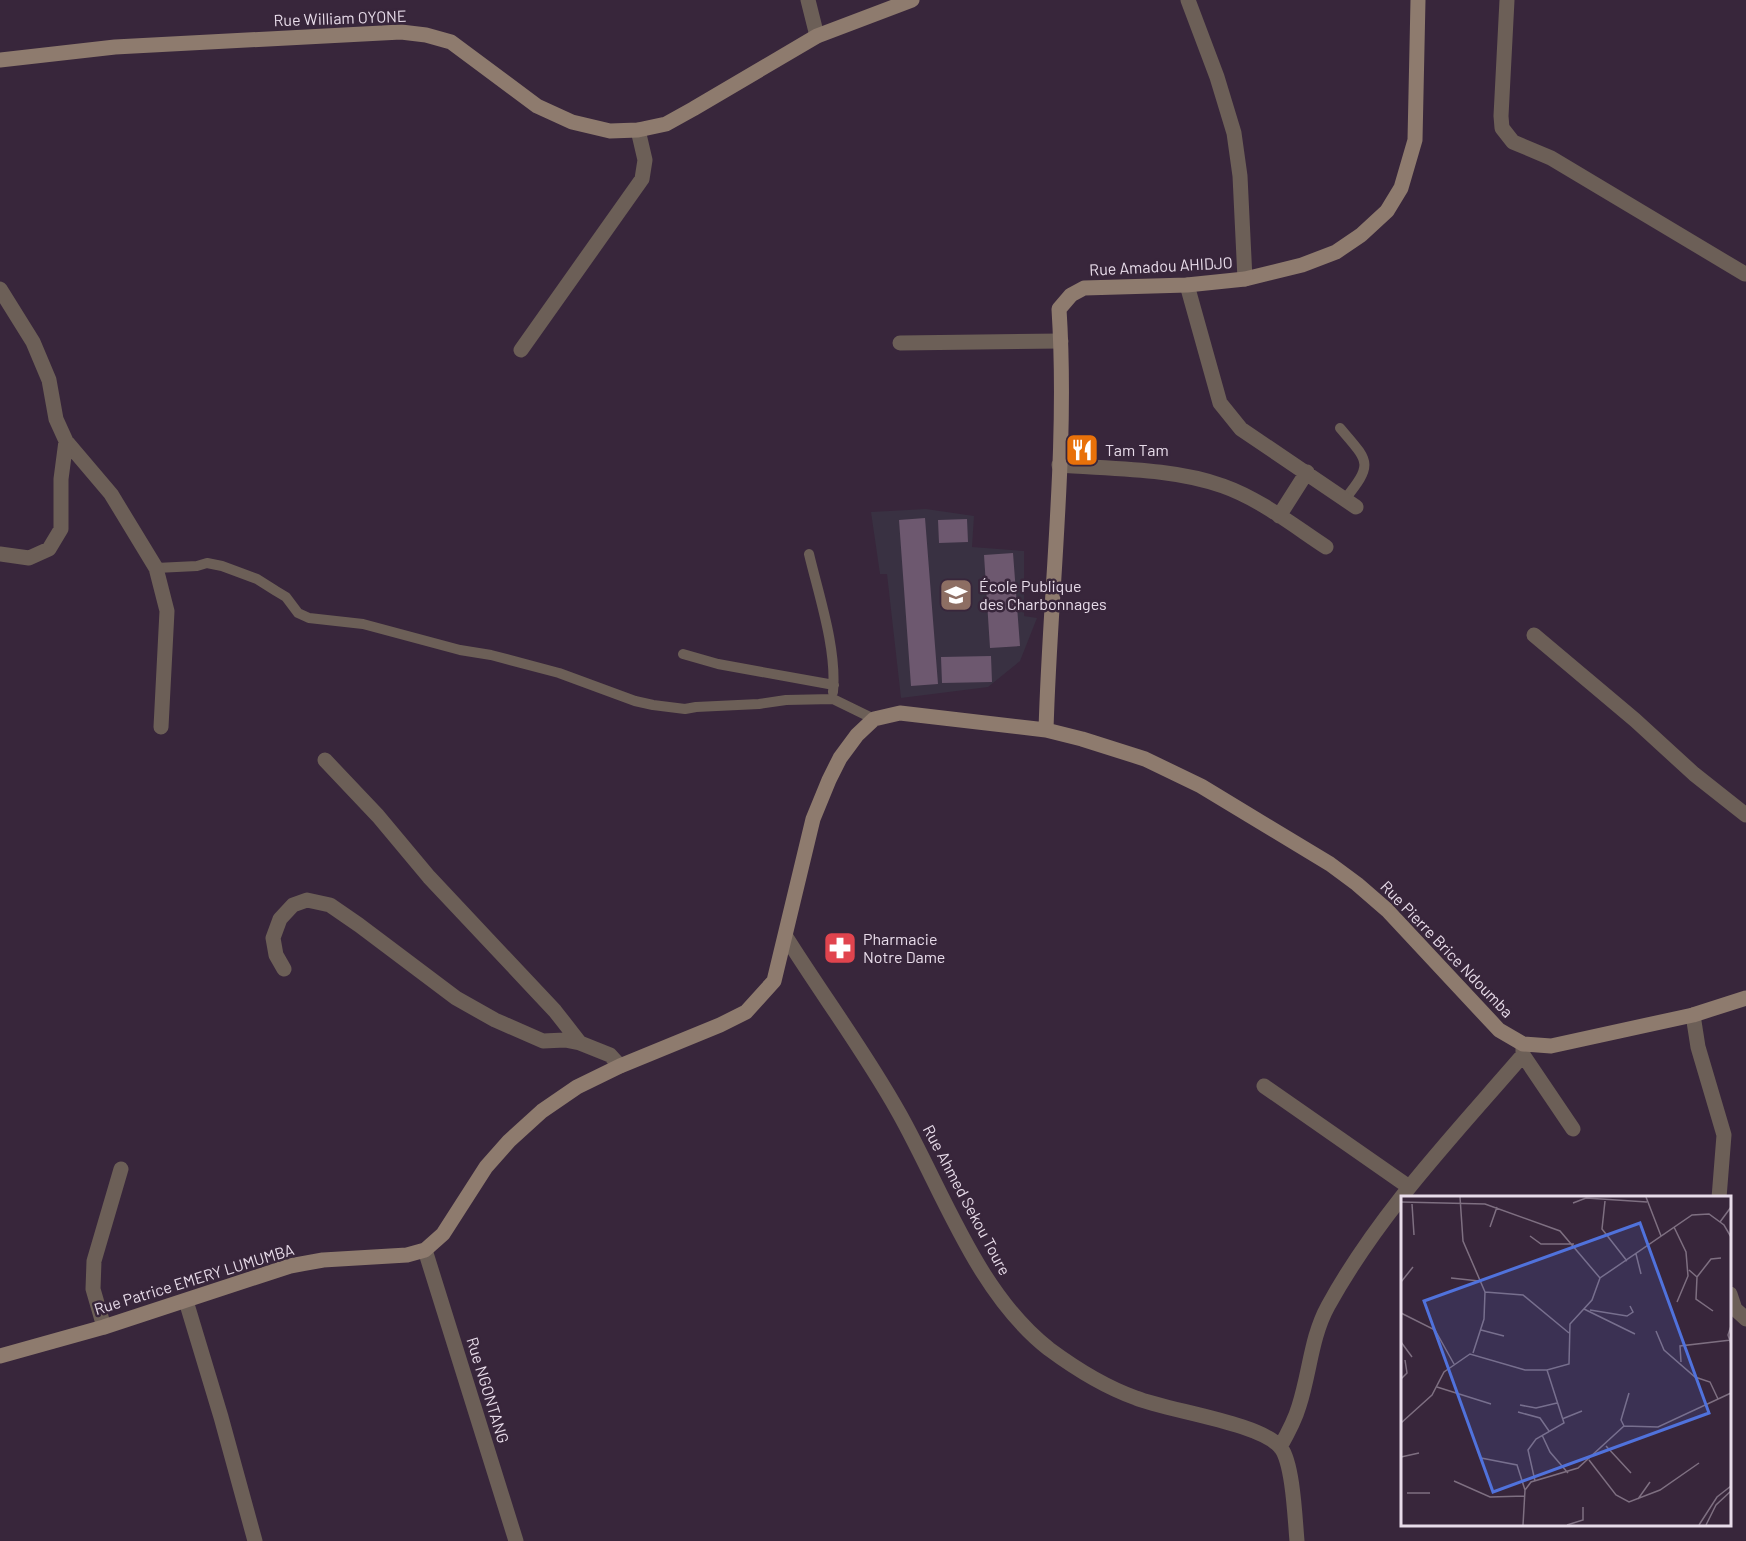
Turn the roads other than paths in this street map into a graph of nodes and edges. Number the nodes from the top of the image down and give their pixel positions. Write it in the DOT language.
graph roads {
  1 [pos="808,0"];
  2 [pos="912,0"];
  3 [pos="1188,0"];
  4 [pos="1418,0"];
  5 [pos="1508,0"];
  6 [pos="817,36"];
  7 [pos="0,60"];
  8 [pos="638,130"];
  9 [pos="1745,274"];
  10 [pos="1245,279"];
  11 [pos="1187,285"];
  12 [pos="0,289"];
  13 [pos="1061,341"];
  14 [pos="900,343"];
  15 [pos="521,350"];
  16 [pos="1340,428"];
  17 [pos="66,441"];
  18 [pos="1059,465"];
  19 [pos="1308,472"];
  20 [pos="1351,503"];
  21 [pos="1279,516"];
  22 [pos="1326,547"];
  23 [pos="0,554"];
  24 [pos="809,554"];
  25 [pos="156,568"];
  26 [pos="1534,634"];
  27 [pos="683,654"];
  28 [pos="834,685"];
  29 [pos="833,699"];
  30 [pos="874,718"];
  31 [pos="161,727"];
  32 [pos="1046,730"];
  33 [pos="325,759"];
  34 [pos="1746,815"];
  35 [pos="786,937"];
  36 [pos="284,969"];
  37 [pos="1746,998"];
  38 [pos="1693,1014"];
  39 [pos="580,1043"];
  40 [pos="1523,1049"];
  41 [pos="620,1066"];
  42 [pos="1264,1086"];
  43 [pos="1574,1129"];
  44 [pos="121,1169"];
  45 [pos="1409,1187"];
  46 [pos="1402,1196"];
  47 [pos="1719,1196"];
  48 [pos="1401,1198"];
  49 [pos="425,1250"];
  50 [pos="1731,1297"];
  51 [pos="186,1301"];
  52 [pos="1746,1319"];
  53 [pos="104,1327"];
  54 [pos="0,1356"];
  55 [pos="1280,1447"];
  56 [pos="255,1541"];
  57 [pos="516,1541"];
  58 [pos="1297,1541"];
  1 -- 6 [label="street"];
  2 -- 6 [label="street, Rue William OYONE"];
  3 -- 10 [label="street"];
  4 -- 10 [label="street, Rue Amadou AHIDJO"];
  5 -- 9 [label="street"];
  6 -- 8 [label="street, Rue William OYONE"];
  7 -- 8 [label="street, Rue William OYONE"];
  8 -- 15 [label="street"];
  10 -- 11 [label="street, Rue Amadou AHIDJO"];
  11 -- 13 [label="street, Rue Amadou AHIDJO"];
  11 -- 19 [label="street"];
  12 -- 17 [label="street"];
  13 -- 14 [label="street"];
  13 -- 18 [label="street, Rue Amadou AHIDJO"];
  16 -- 20 [label="lane"];
  17 -- 23 [label="street"];
  17 -- 25 [label="street"];
  18 -- 21 [label="street"];
  18 -- 32 [label="street, Rue Amadou AHIDJO"];
  19 -- 20 [label="street"];
  19 -- 21 [label="street"];
  21 -- 22 [label="street"];
  24 -- 28 [label="lane"];
  25 -- 29 [label="lane"];
  25 -- 31 [label="street"];
  26 -- 34 [label="street"];
  27 -- 28 [label="lane"];
  28 -- 29 [label="lane"];
  29 -- 30 [label="lane"];
  30 -- 32 [label="street"];
  30 -- 35 [label="street"];
  32 -- 40 [label="street, Rue Pierre Brice Ndoumba"];
  33 -- 39 [label="street"];
  35 -- 41 [label="street"];
  35 -- 55 [label="street, Rue Ahmed Sekou Toure"];
  36 -- 39 [label="street"];
  37 -- 38 [label="street, Rue Pierre Brice Ndoumba"];
  38 -- 40 [label="street, Rue Pierre Brice Ndoumba"];
  38 -- 47 [label="street"];
  39 -- 41 [label="street"];
  40 -- 43 [label="street"];
  40 -- 45 [label="street"];
  41 -- 49 [label="street"];
  42 -- 45 [label="street"];
  44 -- 53 [label="street"];
  45 -- 46 [label="street"];
  48 -- 55 [label="street"];
  49 -- 51 [label="street, Rue Patrice EMERY LUMUMBA"];
  49 -- 57 [label="street, Rue NGONTANG"];
  50 -- 52 [label="street"];
  51 -- 53 [label="street, Rue Patrice EMERY LUMUMBA"];
  51 -- 56 [label="street"];
  53 -- 54 [label="street, Rue Patrice EMERY LUMUMBA"];
  55 -- 58 [label="street"];
}
